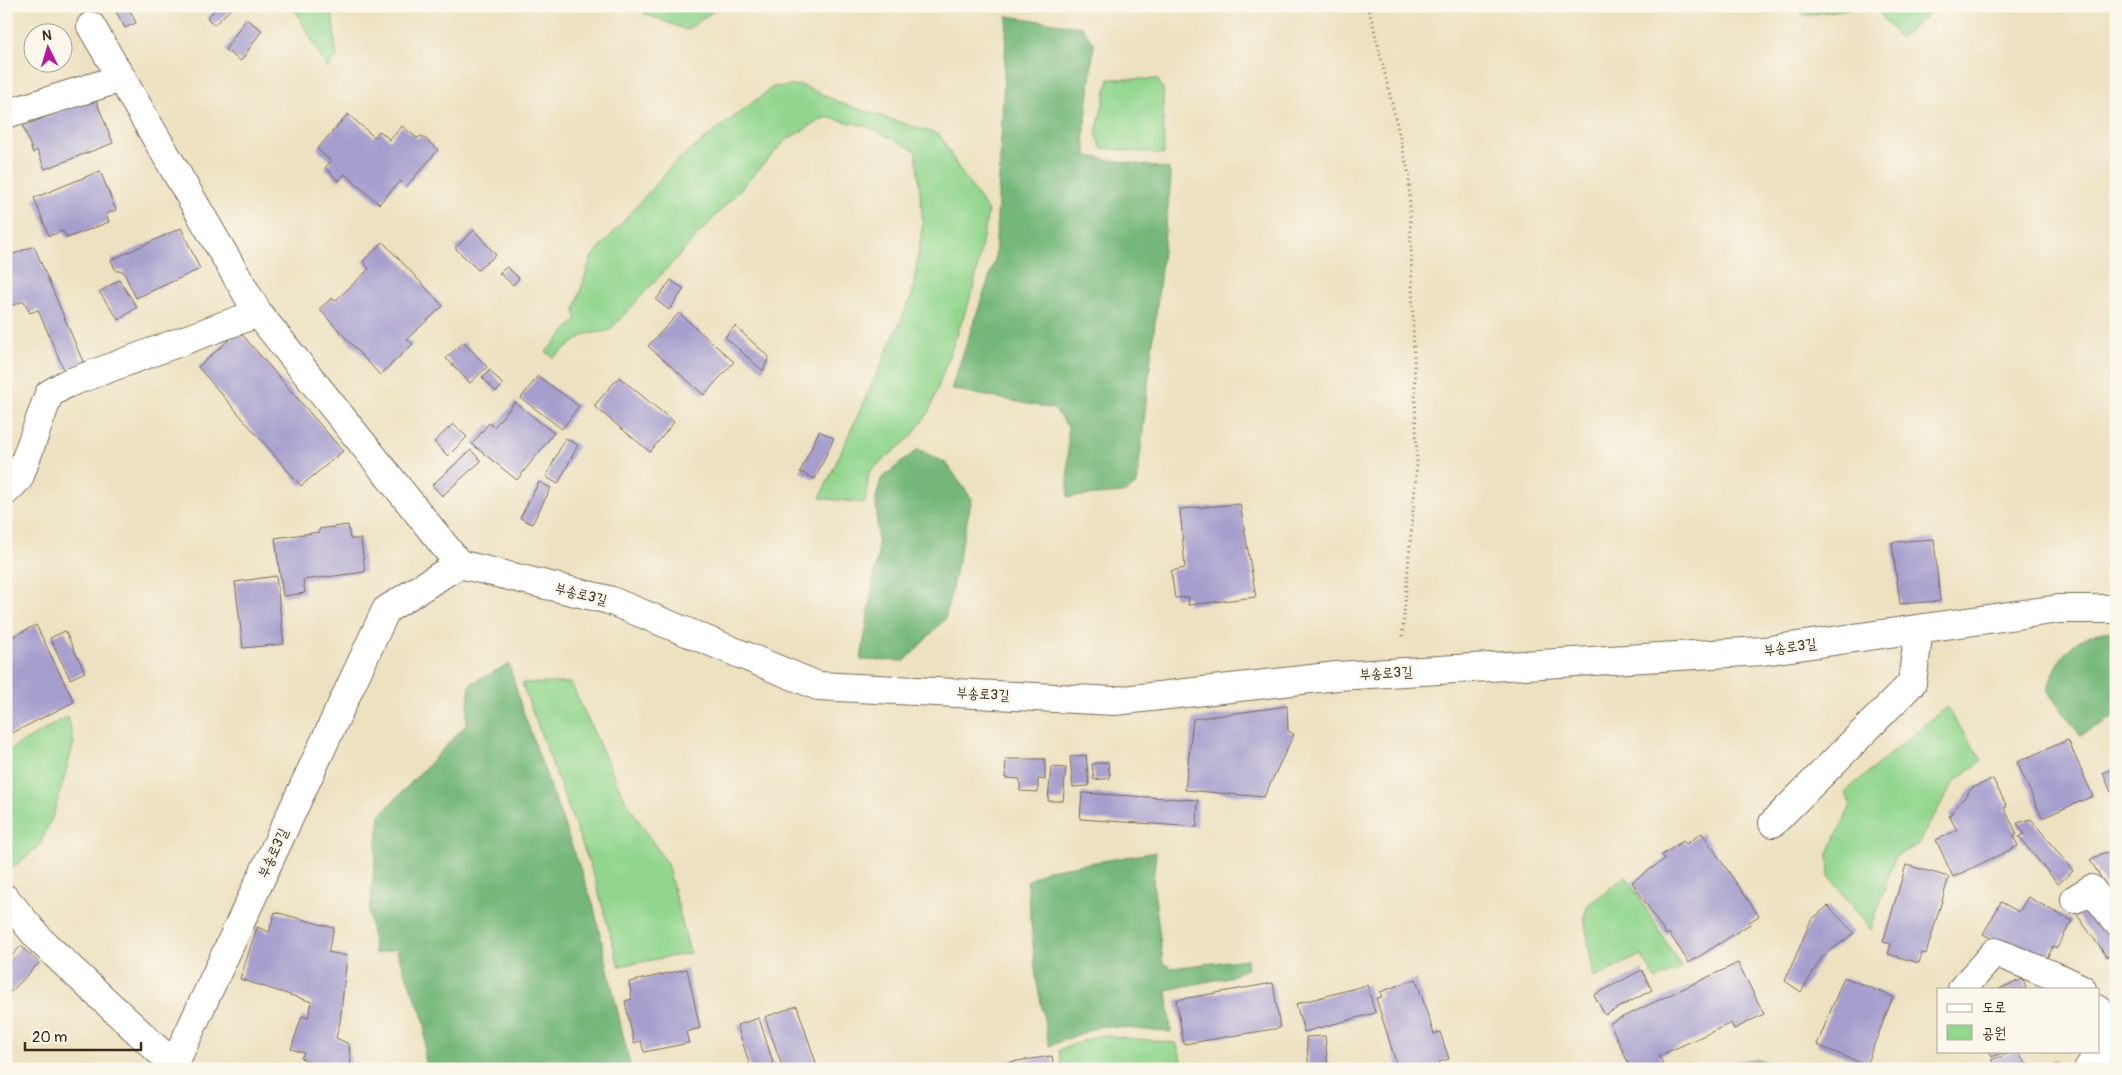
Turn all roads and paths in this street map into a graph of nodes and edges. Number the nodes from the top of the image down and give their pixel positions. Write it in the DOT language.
graph roads {
  1 [pos="1367,6"];
  2 [pos="91,26"];
  3 [pos="122,78"];
  4 [pos="6,114"];
  5 [pos="258,313"];
  6 [pos="6,491"];
  7 [pos="459,564"];
  8 [pos="2116,609"];
  9 [pos="1920,629"];
  10 [pos="1399,672"];
  11 [pos="1774,823"];
  12 [pos="6,899"];
  13 [pos="2075,899"];
  14 [pos="2116,921"];
  15 [pos="1954,987"];
  16 [pos="2080,988"];
  17 [pos="2100,1012"];
  18 [pos="2116,1033"];
  19 [pos="2116,1037"];
  20 [pos="2100,1051"];
  21 [pos="2100,1052"];
  22 [pos="173,1067"];
  23 [pos="2088,1069"];
  1 -- 10 [label="path"];
  2 -- 3 [label="street"];
  3 -- 4 [label="street"];
  3 -- 5 [label="street"];
  5 -- 6 [label="street"];
  5 -- 7 [label="street"];
  7 -- 10 [label="street, 부송로3길"];
  7 -- 22 [label="street, 부송로3길"];
  8 -- 9 [label="street, 부송로3길"];
  9 -- 10 [label="street, 부송로3길"];
  9 -- 11 [label="street"];
  12 -- 22 [label="street"];
  13 -- 14 [label="street"];
  15 -- 16 [label="street"];
  17 -- 18 [label="street"];
  19 -- 20 [label="street"];
  21 -- 23 [label="street"];
}
